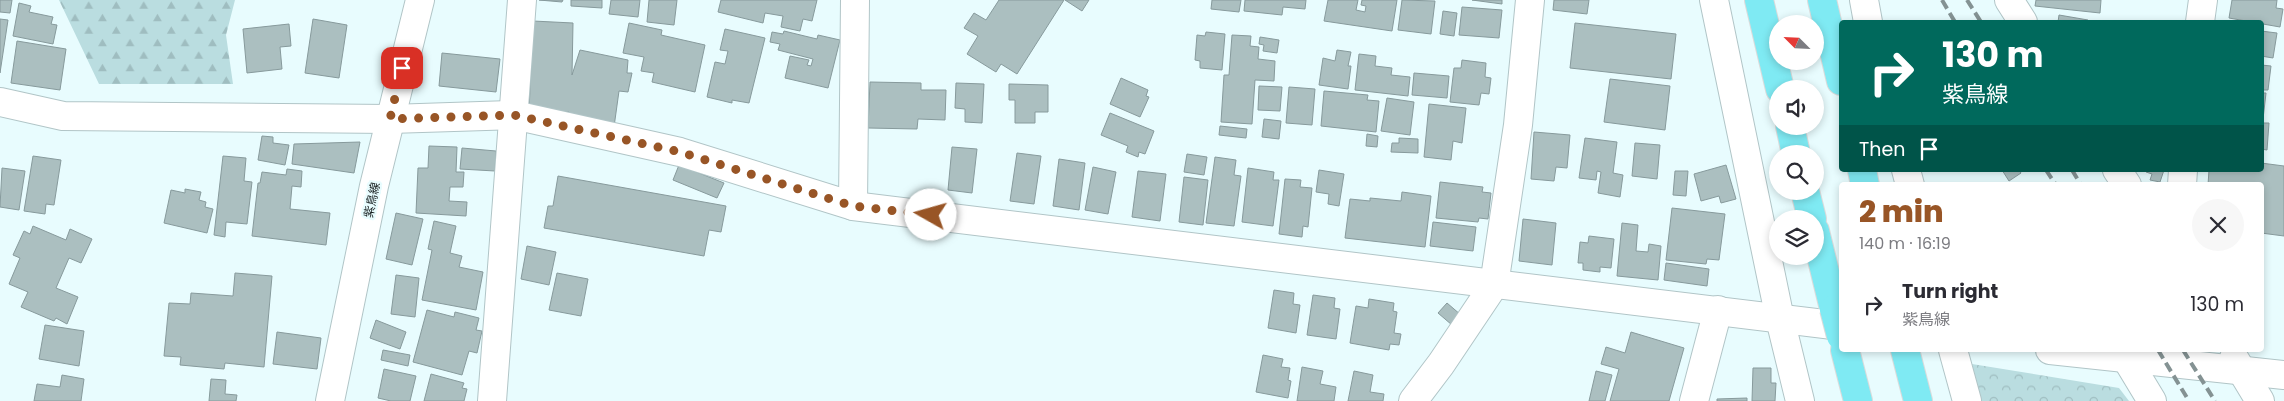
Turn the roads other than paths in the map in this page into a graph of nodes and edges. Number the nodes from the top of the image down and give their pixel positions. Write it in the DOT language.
graph roads {
  1 [pos="420,0"];
  2 [pos="522,0"];
  3 [pos="855,0"];
  4 [pos="1530,0"];
  5 [pos="1714,0"];
  6 [pos="1759,0"];
  7 [pos="1822,0"];
  8 [pos="1864,0"];
  9 [pos="2009,0"];
  10 [pos="2203,0"];
  11 [pos="1868,20"];
  12 [pos="2022,20"];
  13 [pos="2200,20"];
  14 [pos="1839,72"];
  15 [pos="1778,80"];
  16 [pos="0,102"];
  17 [pos="514,115"];
  18 [pos="390,119"];
  19 [pos="853,206"];
  20 [pos="1824,265"];
  21 [pos="1494,285"];
  22 [pos="1718,310"];
  23 [pos="1838,318"];
  24 [pos="1780,319"];
  25 [pos="1846,352"];
  26 [pos="1954,352"];
  27 [pos="2069,352"];
  28 [pos="1906,355"];
  29 [pos="2126,358"];
  30 [pos="2235,360"];
  31 [pos="2284,374"];
  32 [pos="330,401"];
  33 [pos="492,401"];
  34 [pos="1413,401"];
  35 [pos="1694,401"];
  36 [pos="1800,401"];
  37 [pos="1858,401"];
  38 [pos="1918,401"];
  39 [pos="1967,401"];
  40 [pos="2152,401"];
  41 [pos="2260,401"];
  1 -- 18 [label="street, 紫鳥線"];
  2 -- 17 [label="street"];
  3 -- 19 [label="street"];
  4 -- 21 [label="street"];
  5 -- 24 [label="street"];
  6 -- 15 [label="highway"];
  7 -- 14 [label="highway"];
  8 -- 11 [label="street"];
  9 -- 12 [label="street"];
  10 -- 13 [label="street"];
  16 -- 18 [label="street"];
  17 -- 18 [label="street"];
  17 -- 19 [label="street"];
  17 -- 33 [label="street"];
  18 -- 32 [label="street, 紫鳥線"];
  19 -- 21 [label="street"];
  20 -- 23 [label="highway"];
  21 -- 22 [label="street"];
  21 -- 34 [label="street"];
  22 -- 24 [label="street"];
  22 -- 35 [label="street"];
  23 -- 24 [label="street"];
  24 -- 36 [label="street"];
  25 -- 37 [label="highway"];
  26 -- 39 [label="street"];
  27 -- 29 [label="street"];
  28 -- 38 [label="highway"];
  29 -- 30 [label="street"];
  29 -- 40 [label="street"];
  30 -- 31 [label="street"];
  30 -- 41 [label="street"];
}
